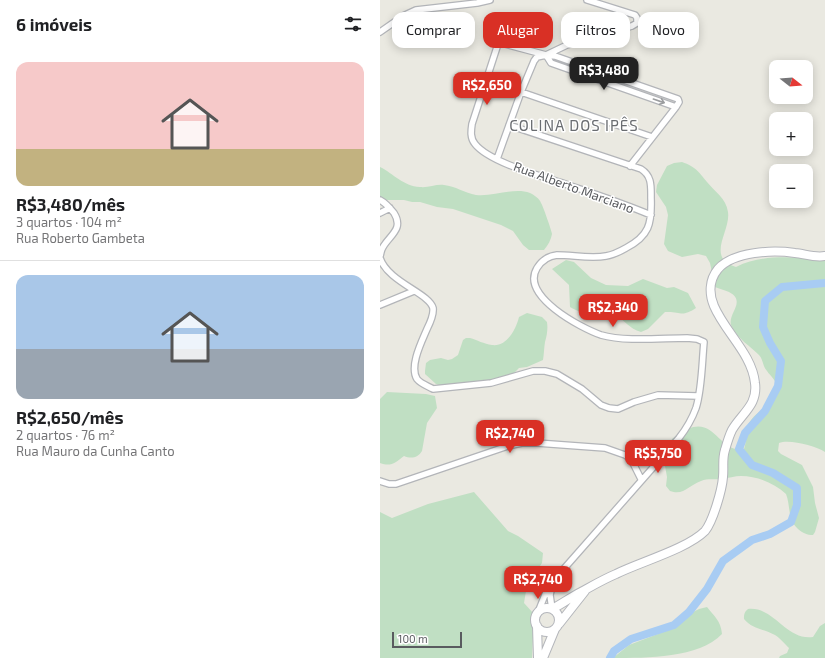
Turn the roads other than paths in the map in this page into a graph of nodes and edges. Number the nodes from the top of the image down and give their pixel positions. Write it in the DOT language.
graph roads {
  1 [pos="490,0"];
  2 [pos="587,0"];
  3 [pos="380,32"];
  4 [pos="546,55"];
  5 [pos="521,92"];
  6 [pos="510,125"];
  7 [pos="652,137"];
  8 [pos="497,159"];
  9 [pos="630,166"];
  10 [pos="380,200"];
  11 [pos="390,208"];
  12 [pos="380,213"];
  13 [pos="652,215"];
  14 [pos="825,256"];
  15 [pos="380,257"];
  16 [pos="414,291"];
  17 [pos="380,305"];
  18 [pos="698,396"];
  19 [pos="641,479"];
  20 [pos="382,481"];
  21 [pos="554,580"];
  22 [pos="585,590"];
  23 [pos="552,609"];
  24 [pos="537,615"];
  25 [pos="537,626"];
  26 [pos="556,628"];
  27 [pos="538,658"];
  28 [pos="543,658"];
  1 -- 3 [label="street"];
  2 -- 4 [label="street"];
  4 -- 5 [label="street"];
  4 -- 7 [label="street"];
  4 -- 8 [label="street, Rua Alberto Marciano"];
  5 -- 6 [label="street"];
  5 -- 7 [label="street"];
  6 -- 8 [label="street"];
  6 -- 9 [label="street"];
  7 -- 9 [label="street"];
  8 -- 13 [label="street, Rua Alberto Marciano"];
  9 -- 13 [label="street"];
  10 -- 11 [label="street"];
  11 -- 12 [label="street"];
  11 -- 15 [label="street"];
  13 -- 18 [label="street"];
  14 -- 22 [label="street"];
  15 -- 16 [label="street"];
  16 -- 17 [label="street"];
  16 -- 18 [label="street"];
  18 -- 19 [label="street"];
  19 -- 20 [label="street"];
  19 -- 21 [label="street"];
  21 -- 23 [label="street"];
  21 -- 24 [label="street"];
  22 -- 23 [label="street"];
  22 -- 26 [label="street"];
  23 -- 24 [label="street"];
  23 -- 26 [label="street"];
  24 -- 25 [label="street"];
  25 -- 26 [label="street"];
  25 -- 27 [label="street"];
  26 -- 28 [label="street"];
}
